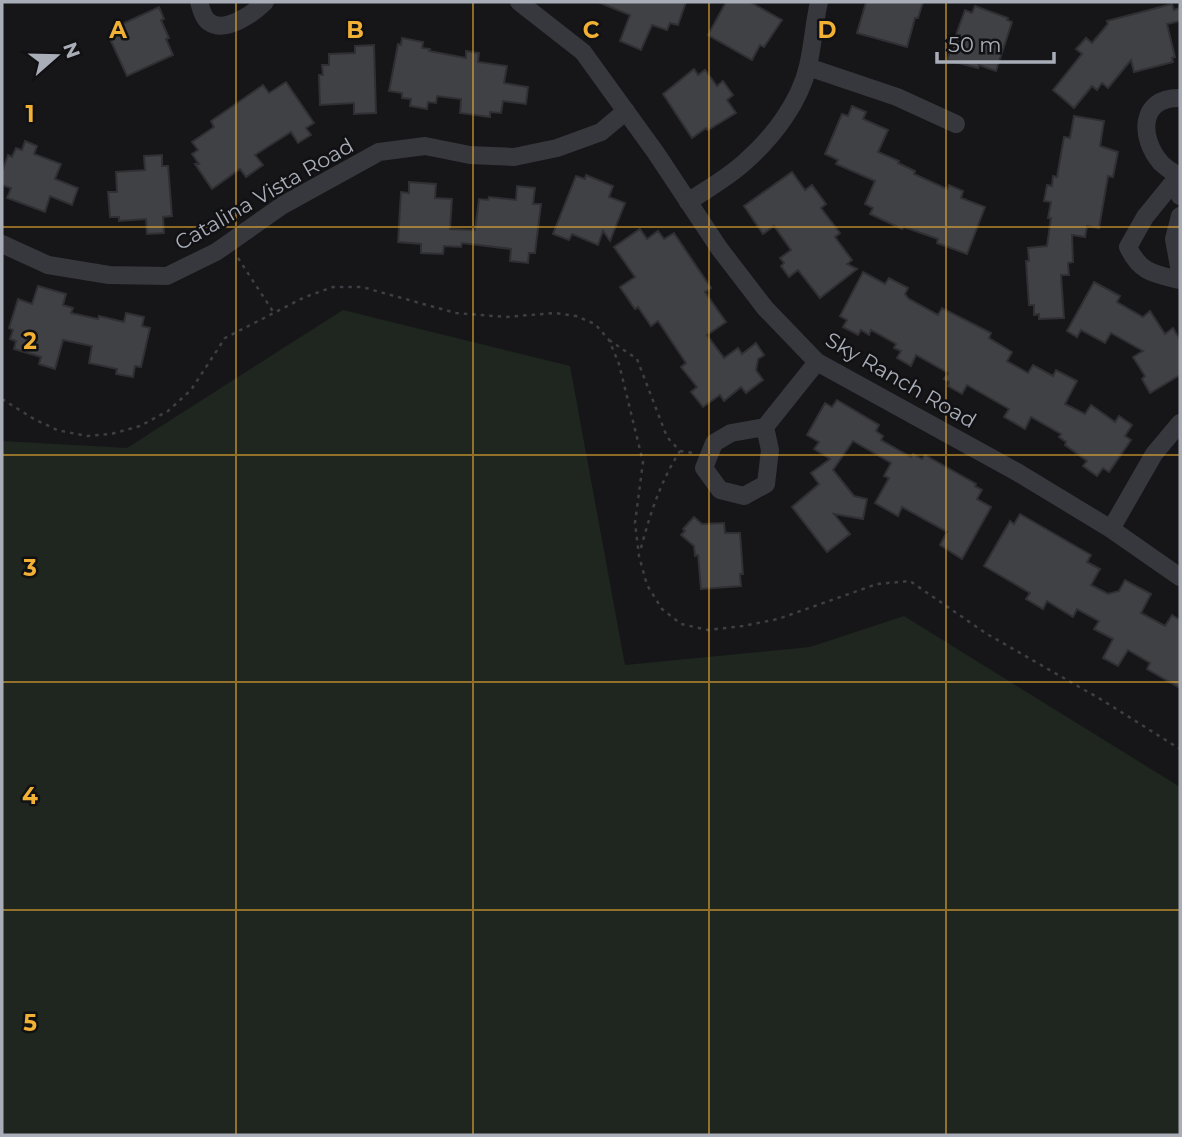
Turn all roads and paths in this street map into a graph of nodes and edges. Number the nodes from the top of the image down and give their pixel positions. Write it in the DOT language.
graph roads {
  1 [pos="199,2"];
  2 [pos="265,2"];
  3 [pos="519,2"];
  4 [pos="819,2"];
  5 [pos="808,67"];
  6 [pos="1180,98"];
  7 [pos="626,111"];
  8 [pos="956,124"];
  9 [pos="1180,175"];
  10 [pos="1180,196"];
  11 [pos="688,202"];
  12 [pos="1180,216"];
  13 [pos="229,243"];
  14 [pos="2,244"];
  15 [pos="1180,272"];
  16 [pos="1180,281"];
  17 [pos="274,313"];
  18 [pos="610,340"];
  19 [pos="817,362"];
  20 [pos="2,399"];
  21 [pos="1180,423"];
  22 [pos="765,427"];
  23 [pos="1111,529"];
  24 [pos="639,556"];
  25 [pos="1180,577"];
  26 [pos="1180,749"];
  1 -- 2 [label="street"];
  3 -- 7 [label="street, Sky Ranch Road"];
  4 -- 5 [label="street"];
  5 -- 8 [label="street"];
  5 -- 11 [label="street"];
  6 -- 9 [label="street"];
  7 -- 11 [label="street, Sky Ranch Road"];
  7 -- 13 [label="street, Catalina Vista Road"];
  9 -- 10 [label="street"];
  9 -- 16 [label="street"];
  11 -- 19 [label="street, Sky Ranch Road"];
  12 -- 15 [label="street"];
  13 -- 14 [label="street, Catalina Vista Road"];
  13 -- 17 [label="path"];
  17 -- 18 [label="path"];
  17 -- 20 [label="path"];
  18 -- 24 [label="path"];
  18 -- 24 [label="path"];
  19 -- 22 [label="street"];
  19 -- 23 [label="street, Sky Ranch Road"];
  21 -- 23 [label="street"];
  23 -- 25 [label="street, Sky Ranch Road"];
  24 -- 26 [label="path"];
}
